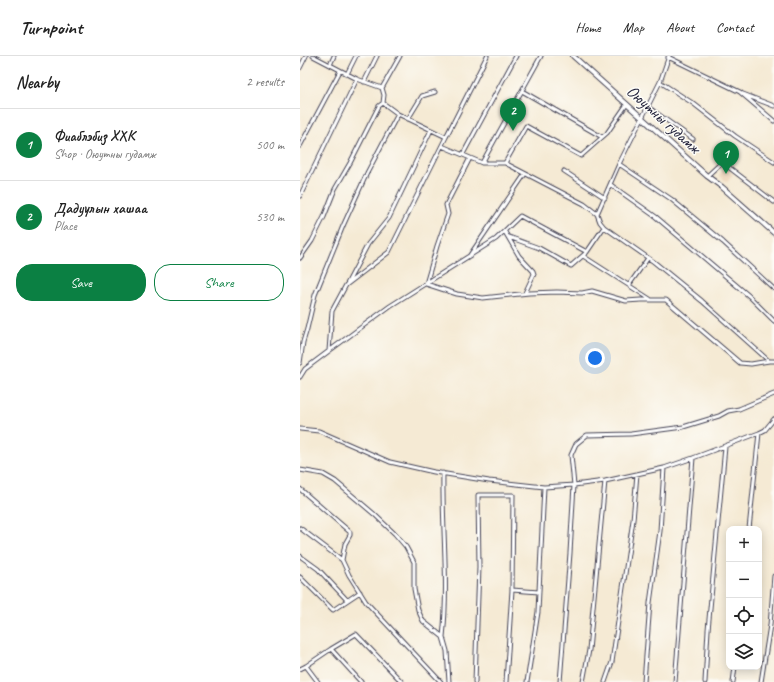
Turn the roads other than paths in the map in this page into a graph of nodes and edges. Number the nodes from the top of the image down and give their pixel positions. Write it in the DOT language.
graph roads {
  1 [pos="306,56"];
  2 [pos="313,56"];
  3 [pos="334,56"];
  4 [pos="356,56"];
  5 [pos="377,56"];
  6 [pos="400,56"];
  7 [pos="488,56"];
  8 [pos="516,56"];
  9 [pos="541,56"];
  10 [pos="573,56"];
  11 [pos="669,56"];
  12 [pos="330,65"];
  13 [pos="300,68"];
  14 [pos="340,71"];
  15 [pos="347,74"];
  16 [pos="357,79"];
  17 [pos="364,82"];
  18 [pos="660,82"];
  19 [pos="382,88"];
  20 [pos="522,91"];
  21 [pos="434,92"];
  22 [pos="740,92"];
  23 [pos="384,103"];
  24 [pos="627,104"];
  25 [pos="774,106"];
  26 [pos="648,107"];
  27 [pos="398,114"];
  28 [pos="643,118"];
  29 [pos="408,119"];
  30 [pos="774,121"];
  31 [pos="431,130"];
  32 [pos="446,137"];
  33 [pos="602,137"];
  34 [pos="693,139"];
  35 [pos="300,146"];
  36 [pos="442,146"];
  37 [pos="463,154"];
  38 [pos="470,158"];
  39 [pos="482,162"];
  40 [pos="774,162"];
  41 [pos="506,163"];
  42 [pos="619,164"];
  43 [pos="564,171"];
  44 [pos="525,174"];
  45 [pos="707,176"];
  46 [pos="611,185"];
  47 [pos="300,196"];
  48 [pos="605,198"];
  49 [pos="774,202"];
  50 [pos="598,214"];
  51 [pos="604,227"];
  52 [pos="505,232"];
  53 [pos="774,233"];
  54 [pos="509,237"];
  55 [pos="587,252"];
  56 [pos="583,256"];
  57 [pos="469,257"];
  58 [pos="300,258"];
  59 [pos="648,258"];
  60 [pos="426,284"];
  61 [pos="346,285"];
  62 [pos="629,285"];
  63 [pos="774,289"];
  64 [pos="525,293"];
  65 [pos="650,300"];
  66 [pos="774,321"];
  67 [pos="329,351"];
  68 [pos="769,361"];
  69 [pos="774,361"];
  70 [pos="300,362"];
  71 [pos="300,376"];
  72 [pos="774,394"];
  73 [pos="774,419"];
  74 [pos="300,429"];
  75 [pos="759,433"];
  76 [pos="725,446"];
  77 [pos="693,458"];
  78 [pos="664,468"];
  79 [pos="300,470"];
  80 [pos="444,473"];
  81 [pos="637,474"];
  82 [pos="605,481"];
  83 [pos="574,485"];
  84 [pos="544,487"];
  85 [pos="300,489"];
  86 [pos="749,526"];
  87 [pos="300,528"];
  88 [pos="300,556"];
  89 [pos="342,560"];
  90 [pos="774,576"];
  91 [pos="300,578"];
  92 [pos="512,590"];
  93 [pos="360,592"];
  94 [pos="539,592"];
  95 [pos="347,600"];
  96 [pos="443,637"];
  97 [pos="331,649"];
  98 [pos="306,666"];
  99 [pos="300,669"];
  100 [pos="735,670"];
  101 [pos="318,682"];
  102 [pos="361,682"];
  103 [pos="402,682"];
  104 [pos="441,682"];
  105 [pos="449,682"];
  106 [pos="475,682"];
  107 [pos="506,682"];
  108 [pos="527,682"];
  109 [pos="560,682"];
  110 [pos="584,682"];
  111 [pos="605,682"];
  112 [pos="644,682"];
  113 [pos="675,682"];
  114 [pos="705,682"];
  115 [pos="733,682"];
  116 [pos="761,682"];
  1 -- 13 [label="street"];
  2 -- 12 [label="street"];
  3 -- 12 [label="street"];
  4 -- 15 [label="street"];
  5 -- 17 [label="street"];
  6 -- 19 [label="street"];
  7 -- 32 [label="street"];
  8 -- 37 [label="street"];
  9 -- 20 [label="street"];
  10 -- 24 [label="street, Оюутны гудамж"];
  11 -- 18 [label="street"];
  11 -- 22 [label="street"];
  12 -- 14 [label="street"];
  14 -- 15 [label="street"];
  14 -- 35 [label="street"];
  15 -- 16 [label="street"];
  16 -- 17 [label="street"];
  16 -- 47 [label="street"];
  17 -- 19 [label="street"];
  18 -- 26 [label="street"];
  18 -- 40 [label="street"];
  19 -- 23 [label="street"];
  20 -- 33 [label="street"];
  20 -- 39 [label="street"];
  21 -- 29 [label="street"];
  22 -- 25 [label="street"];
  22 -- 30 [label="street"];
  23 -- 27 [label="street"];
  23 -- 58 [label="street"];
  24 -- 28 [label="street, Оюутны гудамж"];
  24 -- 33 [label="street"];
  26 -- 28 [label="street"];
  26 -- 34 [label="street"];
  27 -- 29 [label="street"];
  27 -- 70 [label="street"];
  28 -- 42 [label="street"];
  28 -- 45 [label="street, Оюутны гудамж"];
  29 -- 31 [label="street"];
  31 -- 32 [label="street"];
  31 -- 61 [label="street"];
  32 -- 36 [label="street"];
  33 -- 41 [label="street"];
  36 -- 37 [label="street"];
  36 -- 61 [label="street"];
  37 -- 38 [label="street"];
  38 -- 39 [label="street"];
  38 -- 60 [label="street"];
  39 -- 41 [label="street"];
  41 -- 44 [label="street"];
  42 -- 46 [label="street"];
  42 -- 63 [label="street"];
  43 -- 48 [label="street"];
  44 -- 50 [label="street"];
  44 -- 57 [label="street"];
  45 -- 49 [label="street"];
  45 -- 53 [label="street, Оюутны гудамж"];
  46 -- 48 [label="street"];
  46 -- 66 [label="street"];
  48 -- 50 [label="street"];
  50 -- 51 [label="street"];
  51 -- 55 [label="street"];
  51 -- 59 [label="street"];
  52 -- 54 [label="street"];
  52 -- 55 [label="street"];
  52 -- 57 [label="street"];
  54 -- 56 [label="street"];
  54 -- 64 [label="street"];
  55 -- 56 [label="street"];
  56 -- 62 [label="street"];
  57 -- 60 [label="street"];
  59 -- 62 [label="street"];
  59 -- 68 [label="street"];
  60 -- 64 [label="street"];
  60 -- 67 [label="street"];
  61 -- 67 [label="street"];
  62 -- 65 [label="street"];
  64 -- 65 [label="street"];
  65 -- 68 [label="street"];
  67 -- 71 [label="street"];
  68 -- 69 [label="street"];
  72 -- 83 [label="street"];
  73 -- 75 [label="street"];
  74 -- 80 [label="street"];
  75 -- 76 [label="street"];
  75 -- 86 [label="street"];
  76 -- 77 [label="street"];
  76 -- 114 [label="street"];
  77 -- 78 [label="street"];
  77 -- 113 [label="street"];
  78 -- 81 [label="street"];
  78 -- 112 [label="street"];
  79 -- 96 [label="street"];
  80 -- 84 [label="street"];
  80 -- 96 [label="street"];
  81 -- 82 [label="street"];
  81 -- 111 [label="street"];
  82 -- 83 [label="street"];
  82 -- 110 [label="street"];
  83 -- 84 [label="street"];
  83 -- 109 [label="street"];
  84 -- 94 [label="street"];
  85 -- 89 [label="street"];
  87 -- 89 [label="street"];
  88 -- 95 [label="street"];
  89 -- 93 [label="street"];
  90 -- 116 [label="street"];
  91 -- 95 [label="street"];
  92 -- 94 [label="street"];
  92 -- 106 [label="street"];
  92 -- 107 [label="street"];
  93 -- 95 [label="street"];
  93 -- 104 [label="street"];
  94 -- 108 [label="street"];
  96 -- 105 [label="street"];
  97 -- 98 [label="street"];
  97 -- 102 [label="street"];
  97 -- 103 [label="street"];
  98 -- 99 [label="street"];
  98 -- 101 [label="street"];
  100 -- 115 [label="street"];
}
